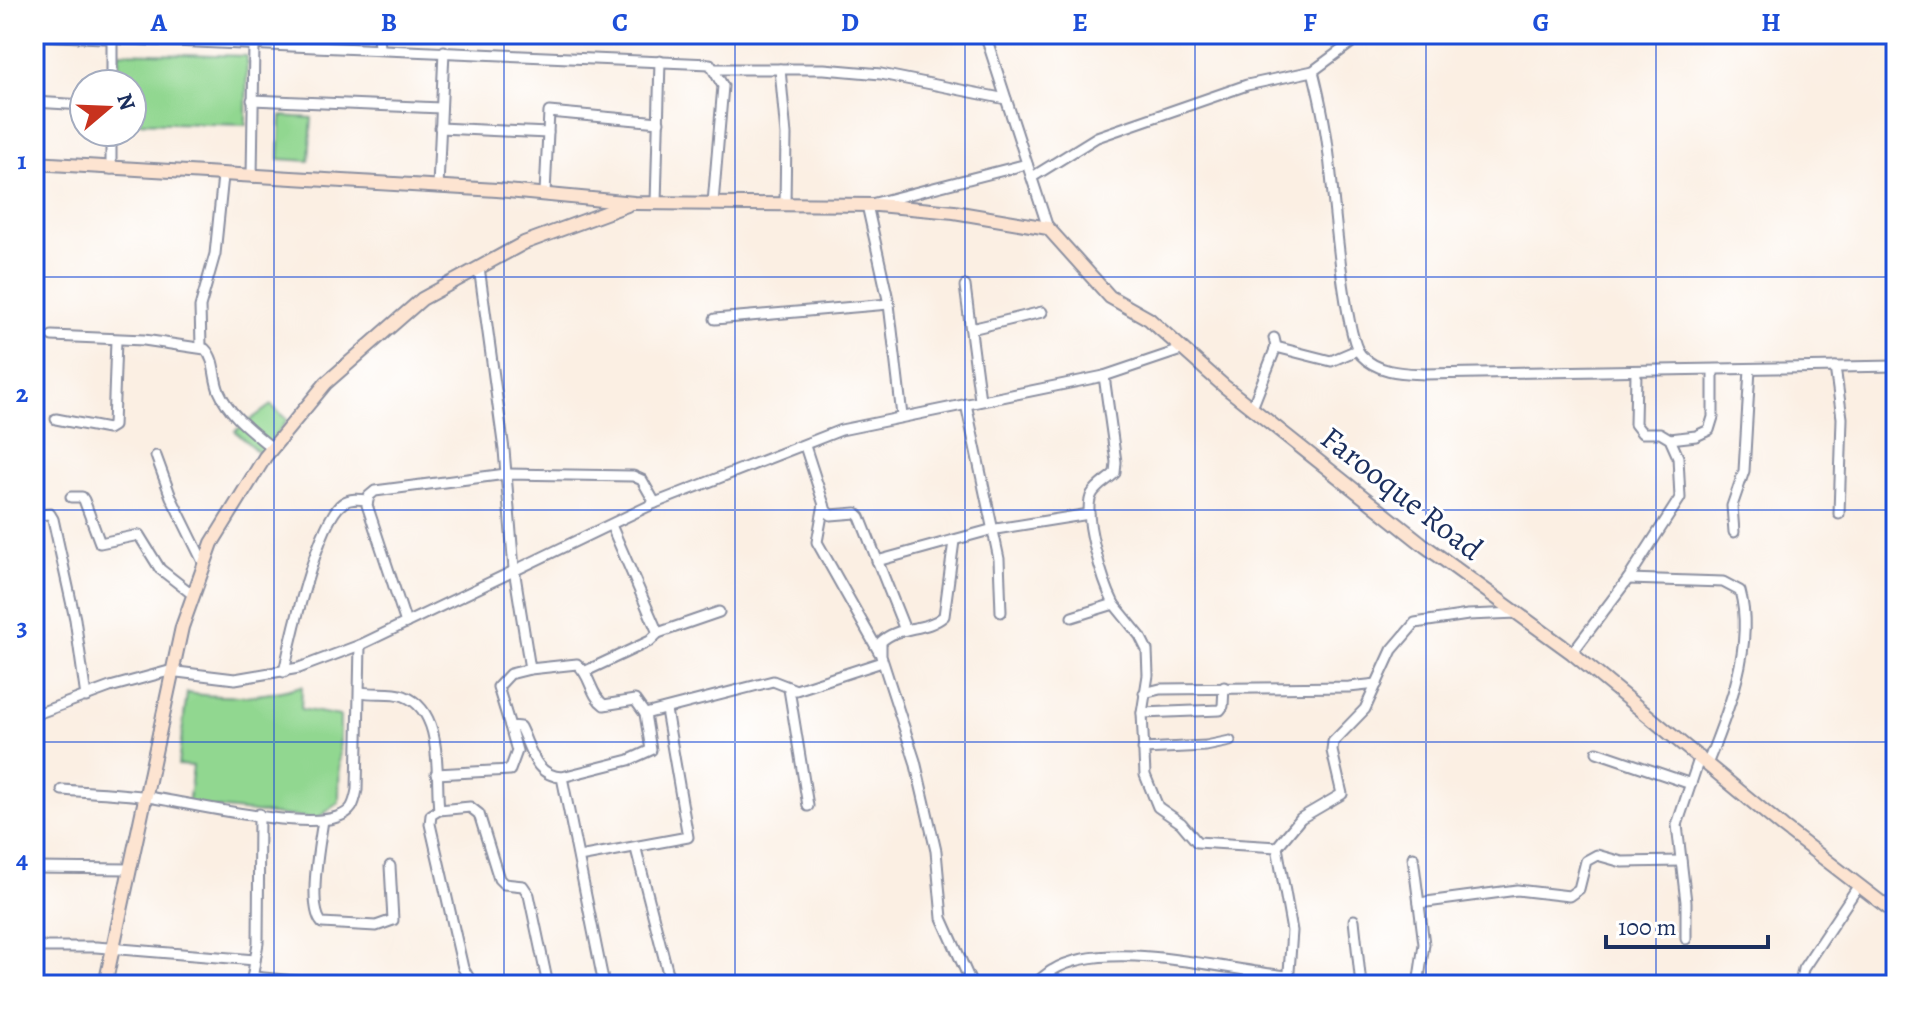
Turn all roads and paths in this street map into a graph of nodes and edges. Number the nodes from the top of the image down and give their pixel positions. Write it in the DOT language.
graph roads {
  1 [pos="378,34"];
  2 [pos="985,34"];
  3 [pos="1363,34"];
  4 [pos="34,35"];
  5 [pos="112,38"];
  6 [pos="254,45"];
  7 [pos="379,48"];
  8 [pos="444,51"];
  9 [pos="660,61"];
  10 [pos="112,68"];
  11 [pos="716,69"];
  12 [pos="780,69"];
  13 [pos="1313,71"];
  14 [pos="1006,99"];
  15 [pos="252,100"];
  16 [pos="34,102"];
  17 [pos="68,104"];
  18 [pos="441,108"];
  19 [pos="659,122"];
  20 [pos="440,128"];
  21 [pos="548,133"];
  22 [pos="111,148"];
  23 [pos="34,163"];
  24 [pos="1027,164"];
  25 [pos="111,169"];
  26 [pos="223,176"];
  27 [pos="1034,176"];
  28 [pos="252,177"];
  29 [pos="438,187"];
  30 [pos="545,193"];
  31 [pos="634,203"];
  32 [pos="656,203"];
  33 [pos="713,203"];
  34 [pos="785,204"];
  35 [pos="867,205"];
  36 [pos="1048,228"];
  37 [pos="479,267"];
  38 [pos="965,286"];
  39 [pos="889,304"];
  40 [pos="1042,312"];
  41 [pos="715,319"];
  42 [pos="971,329"];
  43 [pos="52,336"];
  44 [pos="116,340"];
  45 [pos="201,346"];
  46 [pos="1181,350"];
  47 [pos="1357,350"];
  48 [pos="1896,366"];
  49 [pos="1835,367"];
  50 [pos="1750,369"];
  51 [pos="1713,370"];
  52 [pos="1636,372"];
  53 [pos="1104,376"];
  54 [pos="980,400"];
  55 [pos="966,404"];
  56 [pos="1252,408"];
  57 [pos="902,416"];
  58 [pos="56,419"];
  59 [pos="1670,439"];
  60 [pos="805,446"];
  61 [pos="272,448"];
  62 [pos="156,456"];
  63 [pos="506,474"];
  64 [pos="71,497"];
  65 [pos="367,500"];
  66 [pos="655,503"];
  67 [pos="824,504"];
  68 [pos="1089,514"];
  69 [pos="1839,514"];
  70 [pos="34,515"];
  71 [pos="611,525"];
  72 [pos="990,530"];
  73 [pos="1734,532"];
  74 [pos="954,541"];
  75 [pos="877,561"];
  76 [pos="203,562"];
  77 [pos="514,569"];
  78 [pos="1628,579"];
  79 [pos="192,594"];
  80 [pos="1114,604"];
  81 [pos="719,612"];
  82 [pos="1001,612"];
  83 [pos="1518,613"];
  84 [pos="1072,617"];
  85 [pos="406,623"];
  86 [pos="905,630"];
  87 [pos="658,633"];
  88 [pos="360,645"];
  89 [pos="1572,653"];
  90 [pos="882,659"];
  91 [pos="530,669"];
  92 [pos="169,671"];
  93 [pos="586,671"];
  94 [pos="284,672"];
  95 [pos="1377,684"];
  96 [pos="1224,687"];
  97 [pos="789,689"];
  98 [pos="361,692"];
  99 [pos="1144,693"];
  100 [pos="86,697"];
  101 [pos="666,710"];
  102 [pos="1142,713"];
  103 [pos="645,714"];
  104 [pos="34,715"];
  105 [pos="510,726"];
  106 [pos="1230,741"];
  107 [pos="1143,749"];
  108 [pos="1597,752"];
  109 [pos="1704,759"];
  110 [pos="436,774"];
  111 [pos="562,777"];
  112 [pos="1691,784"];
  113 [pos="62,790"];
  114 [pos="148,797"];
  115 [pos="808,806"];
  116 [pos="439,810"];
  117 [pos="259,814"];
  118 [pos="323,820"];
  119 [pos="1277,847"];
  120 [pos="636,849"];
  121 [pos="579,857"];
  122 [pos="1413,857"];
  123 [pos="1681,861"];
  124 [pos="390,866"];
  125 [pos="34,868"];
  126 [pos="130,869"];
  127 [pos="1859,885"];
  128 [pos="1419,903"];
  129 [pos="1896,914"];
  130 [pos="1354,920"];
  131 [pos="1686,939"];
  132 [pos="34,947"];
  133 [pos="113,949"];
  134 [pos="255,960"];
  135 [pos="469,978"];
  136 [pos="252,981"];
  137 [pos="1288,981"];
  138 [pos="105,985"];
  139 [pos="335,985"];
  140 [pos="548,985"];
  141 [pos="604,985"];
  142 [pos="671,985"];
  143 [pos="972,985"];
  144 [pos="1033,985"];
  145 [pos="1361,985"];
  146 [pos="1418,985"];
  147 [pos="1800,985"];
  1 -- 7 [label="street"];
  2 -- 14 [label="street, Farooque Road"];
  3 -- 13 [label="street"];
  4 -- 5 [label="street"];
  5 -- 6 [label="street"];
  5 -- 10 [label="street"];
  6 -- 7 [label="street"];
  6 -- 15 [label="street"];
  7 -- 8 [label="street"];
  8 -- 9 [label="street"];
  8 -- 18 [label="street"];
  9 -- 11 [label="street"];
  9 -- 19 [label="street"];
  11 -- 12 [label="street"];
  11 -- 33 [label="street"];
  12 -- 14 [label="street"];
  12 -- 34 [label="street"];
  13 -- 27 [label="street"];
  13 -- 47 [label="street"];
  14 -- 24 [label="street, Farooque Road"];
  15 -- 18 [label="street"];
  15 -- 28 [label="street"];
  16 -- 17 [label="street"];
  18 -- 20 [label="street"];
  19 -- 21 [label="street"];
  19 -- 32 [label="street"];
  20 -- 21 [label="street"];
  20 -- 29 [label="street"];
  21 -- 30 [label="street"];
  22 -- 25 [label="street"];
  23 -- 25 [label="main road"];
  24 -- 27 [label="street, Farooque Road"];
  24 -- 35 [label="street"];
  25 -- 26 [label="main road"];
  26 -- 28 [label="main road"];
  26 -- 45 [label="street"];
  27 -- 36 [label="street, Farooque Road"];
  28 -- 29 [label="main road"];
  29 -- 30 [label="main road"];
  30 -- 31 [label="main road"];
  31 -- 32 [label="main road"];
  31 -- 37 [label="main road"];
  32 -- 33 [label="main road"];
  33 -- 34 [label="main road"];
  34 -- 35 [label="main road"];
  35 -- 36 [label="main road"];
  35 -- 39 [label="street"];
  36 -- 46 [label="main road, Farooque Road"];
  37 -- 61 [label="main road"];
  37 -- 63 [label="street"];
  38 -- 42 [label="street"];
  39 -- 41 [label="street"];
  39 -- 57 [label="street"];
  40 -- 42 [label="street"];
  42 -- 54 [label="street"];
  43 -- 44 [label="street"];
  44 -- 45 [label="street"];
  44 -- 58 [label="street"];
  45 -- 61 [label="street"];
  46 -- 53 [label="street"];
  46 -- 56 [label="main road, Farooque Road"];
  47 -- 52 [label="street"];
  47 -- 56 [label="street"];
  48 -- 49 [label="street"];
  49 -- 50 [label="street"];
  49 -- 69 [label="street"];
  50 -- 51 [label="street"];
  50 -- 73 [label="street"];
  51 -- 52 [label="street"];
  51 -- 59 [label="street"];
  52 -- 59 [label="street"];
  53 -- 54 [label="street"];
  53 -- 68 [label="street"];
  54 -- 55 [label="street"];
  55 -- 57 [label="street"];
  55 -- 72 [label="street"];
  56 -- 83 [label="main road, Farooque Road"];
  57 -- 60 [label="street"];
  59 -- 78 [label="street"];
  60 -- 66 [label="street"];
  60 -- 67 [label="street"];
  61 -- 76 [label="main road"];
  62 -- 76 [label="street"];
  63 -- 65 [label="street"];
  63 -- 66 [label="street"];
  63 -- 77 [label="street"];
  64 -- 79 [label="street"];
  65 -- 85 [label="street"];
  65 -- 94 [label="street"];
  66 -- 71 [label="street"];
  67 -- 75 [label="street"];
  67 -- 90 [label="street"];
  68 -- 72 [label="street"];
  68 -- 80 [label="street"];
  70 -- 100 [label="street"];
  71 -- 77 [label="street"];
  71 -- 87 [label="street"];
  72 -- 74 [label="street"];
  72 -- 82 [label="street"];
  74 -- 75 [label="street"];
  74 -- 86 [label="street"];
  75 -- 86 [label="street"];
  76 -- 79 [label="main road"];
  77 -- 85 [label="street"];
  77 -- 91 [label="street"];
  78 -- 89 [label="street"];
  78 -- 109 [label="street"];
  79 -- 92 [label="main road"];
  80 -- 84 [label="street"];
  80 -- 99 [label="street"];
  81 -- 87 [label="street"];
  83 -- 89 [label="main road, Farooque Road"];
  83 -- 95 [label="street"];
  85 -- 88 [label="street"];
  86 -- 90 [label="street"];
  87 -- 93 [label="street"];
  88 -- 94 [label="street"];
  88 -- 98 [label="street"];
  89 -- 109 [label="main road, Farooque Road"];
  90 -- 97 [label="street"];
  90 -- 143 [label="street"];
  91 -- 93 [label="street"];
  91 -- 105 [label="street"];
  92 -- 94 [label="street"];
  92 -- 100 [label="street"];
  92 -- 114 [label="main road"];
  93 -- 103 [label="street"];
  95 -- 96 [label="street"];
  95 -- 119 [label="street"];
  96 -- 99 [label="street"];
  96 -- 102 [label="street"];
  97 -- 101 [label="street"];
  97 -- 115 [label="street"];
  98 -- 110 [label="street"];
  98 -- 118 [label="street"];
  99 -- 102 [label="street"];
  100 -- 104 [label="street"];
  101 -- 103 [label="street"];
  101 -- 120 [label="street"];
  102 -- 107 [label="street"];
  103 -- 111 [label="street"];
  105 -- 110 [label="street"];
  105 -- 111 [label="street"];
  106 -- 107 [label="street"];
  107 -- 119 [label="street"];
  108 -- 112 [label="street"];
  109 -- 112 [label="street"];
  109 -- 127 [label="main road, Farooque Road"];
  110 -- 116 [label="street"];
  111 -- 121 [label="street"];
  112 -- 123 [label="street"];
  113 -- 114 [label="street"];
  114 -- 117 [label="street"];
  114 -- 126 [label="main road"];
  116 -- 135 [label="street"];
  116 -- 140 [label="street"];
  117 -- 118 [label="street"];
  117 -- 134 [label="street"];
  118 -- 124 [label="street"];
  119 -- 137 [label="street"];
  120 -- 121 [label="street"];
  120 -- 142 [label="street"];
  121 -- 141 [label="street"];
  122 -- 128 [label="street"];
  123 -- 128 [label="street"];
  123 -- 131 [label="street"];
  125 -- 126 [label="street"];
  126 -- 133 [label="main road"];
  127 -- 129 [label="main road, Farooque Road"];
  127 -- 147 [label="street"];
  128 -- 146 [label="street"];
  130 -- 145 [label="street"];
  132 -- 133 [label="street"];
  133 -- 134 [label="street"];
  133 -- 138 [label="main road"];
  134 -- 136 [label="street"];
  136 -- 139 [label="street"];
  137 -- 144 [label="street"];
}
